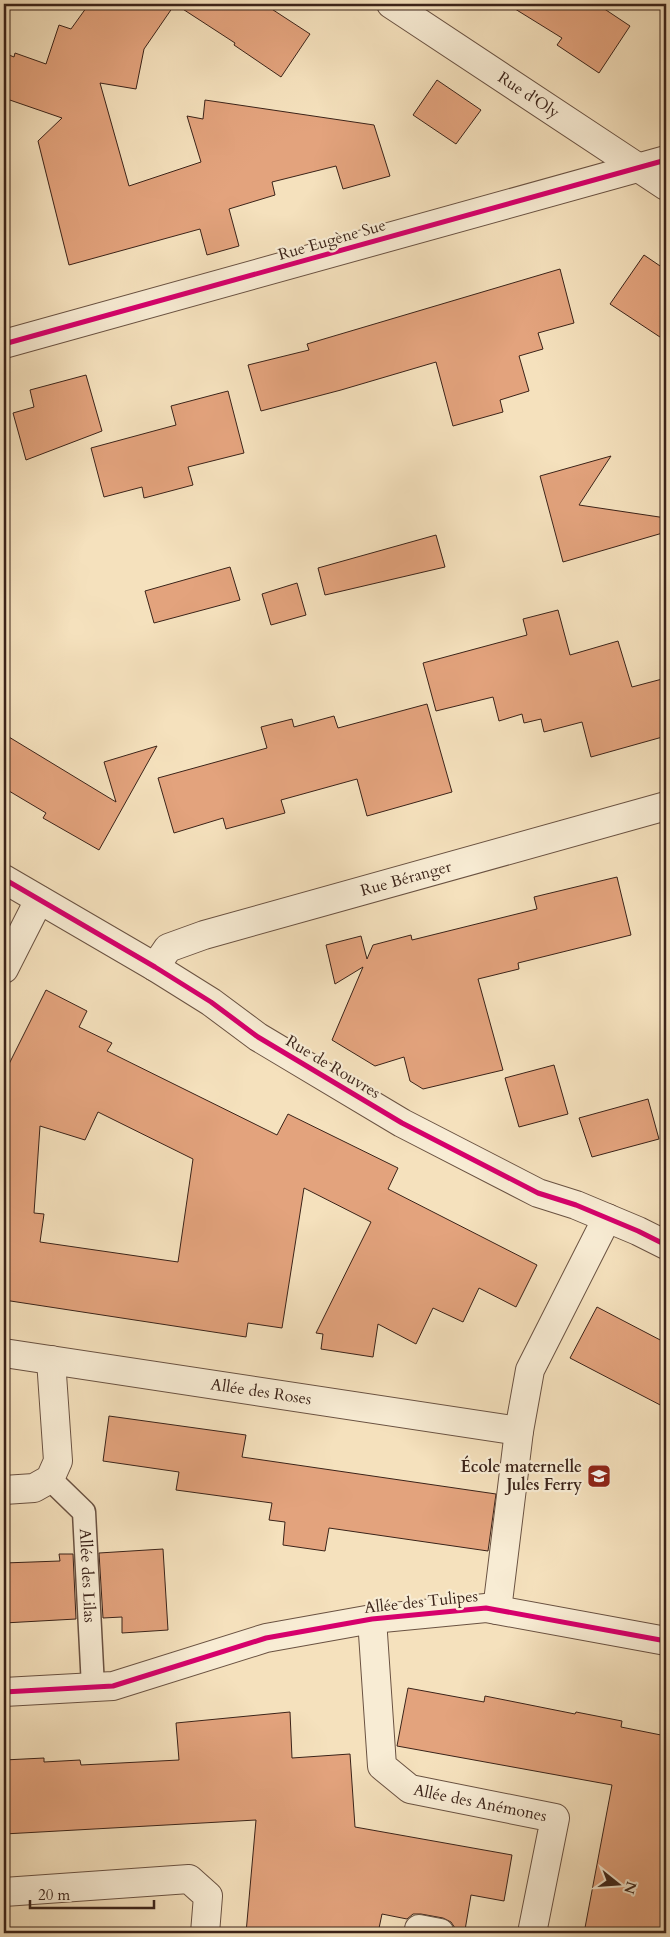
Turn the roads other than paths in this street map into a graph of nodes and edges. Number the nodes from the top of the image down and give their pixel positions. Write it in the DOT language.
graph roads {
  1 [pos="391,4"];
  2 [pos="666,160"];
  3 [pos="637,168"];
  4 [pos="666,186"];
  5 [pos="4,344"];
  6 [pos="666,806"];
  7 [pos="4,879"];
  8 [pos="39,900"];
  9 [pos="155,967"];
  10 [pos="4,969"];
  11 [pos="607,1218"];
  12 [pos="666,1245"];
  13 [pos="4,1353"];
  14 [pos="51,1360"];
  15 [pos="519,1431"];
  16 [pos="50,1479"];
  17 [pos="4,1490"];
  18 [pos="497,1610"];
  19 [pos="372,1619"];
  20 [pos="666,1641"];
  21 [pos="93,1687"];
  22 [pos="4,1692"];
  23 [pos="4,1892"];
  24 [pos="205,1933"];
  25 [pos="532,1933"];
  1 -- 3 [label="street, Rue d'Oly"];
  2 -- 3 [label="street, Rue Eugène Sue"];
  3 -- 4 [label="street, Rue d'Oly"];
  3 -- 5 [label="street, Rue Eugène Sue"];
  6 -- 9 [label="street, Rue Béranger"];
  7 -- 8 [label="street, Rue de Rouvres"];
  8 -- 9 [label="street, Rue de Rouvres"];
  8 -- 10 [label="street"];
  9 -- 11 [label="street, Rue de Rouvres"];
  11 -- 12 [label="street, Rue de Rouvres"];
  11 -- 15 [label="street"];
  13 -- 14 [label="street, Allée des Roses"];
  14 -- 15 [label="street, Allée des Roses"];
  14 -- 16 [label="street"];
  15 -- 18 [label="street"];
  16 -- 17 [label="street"];
  16 -- 21 [label="lane, Allée des Lilas"];
  18 -- 19 [label="street, Allée des Tulipes"];
  18 -- 20 [label="street, Allée des Tulipes"];
  19 -- 21 [label="street, Allée des Tulipes"];
  19 -- 25 [label="street, Allée des Anémones"];
  21 -- 22 [label="street, Allée des Tulipes"];
  23 -- 24 [label="street"];
}
